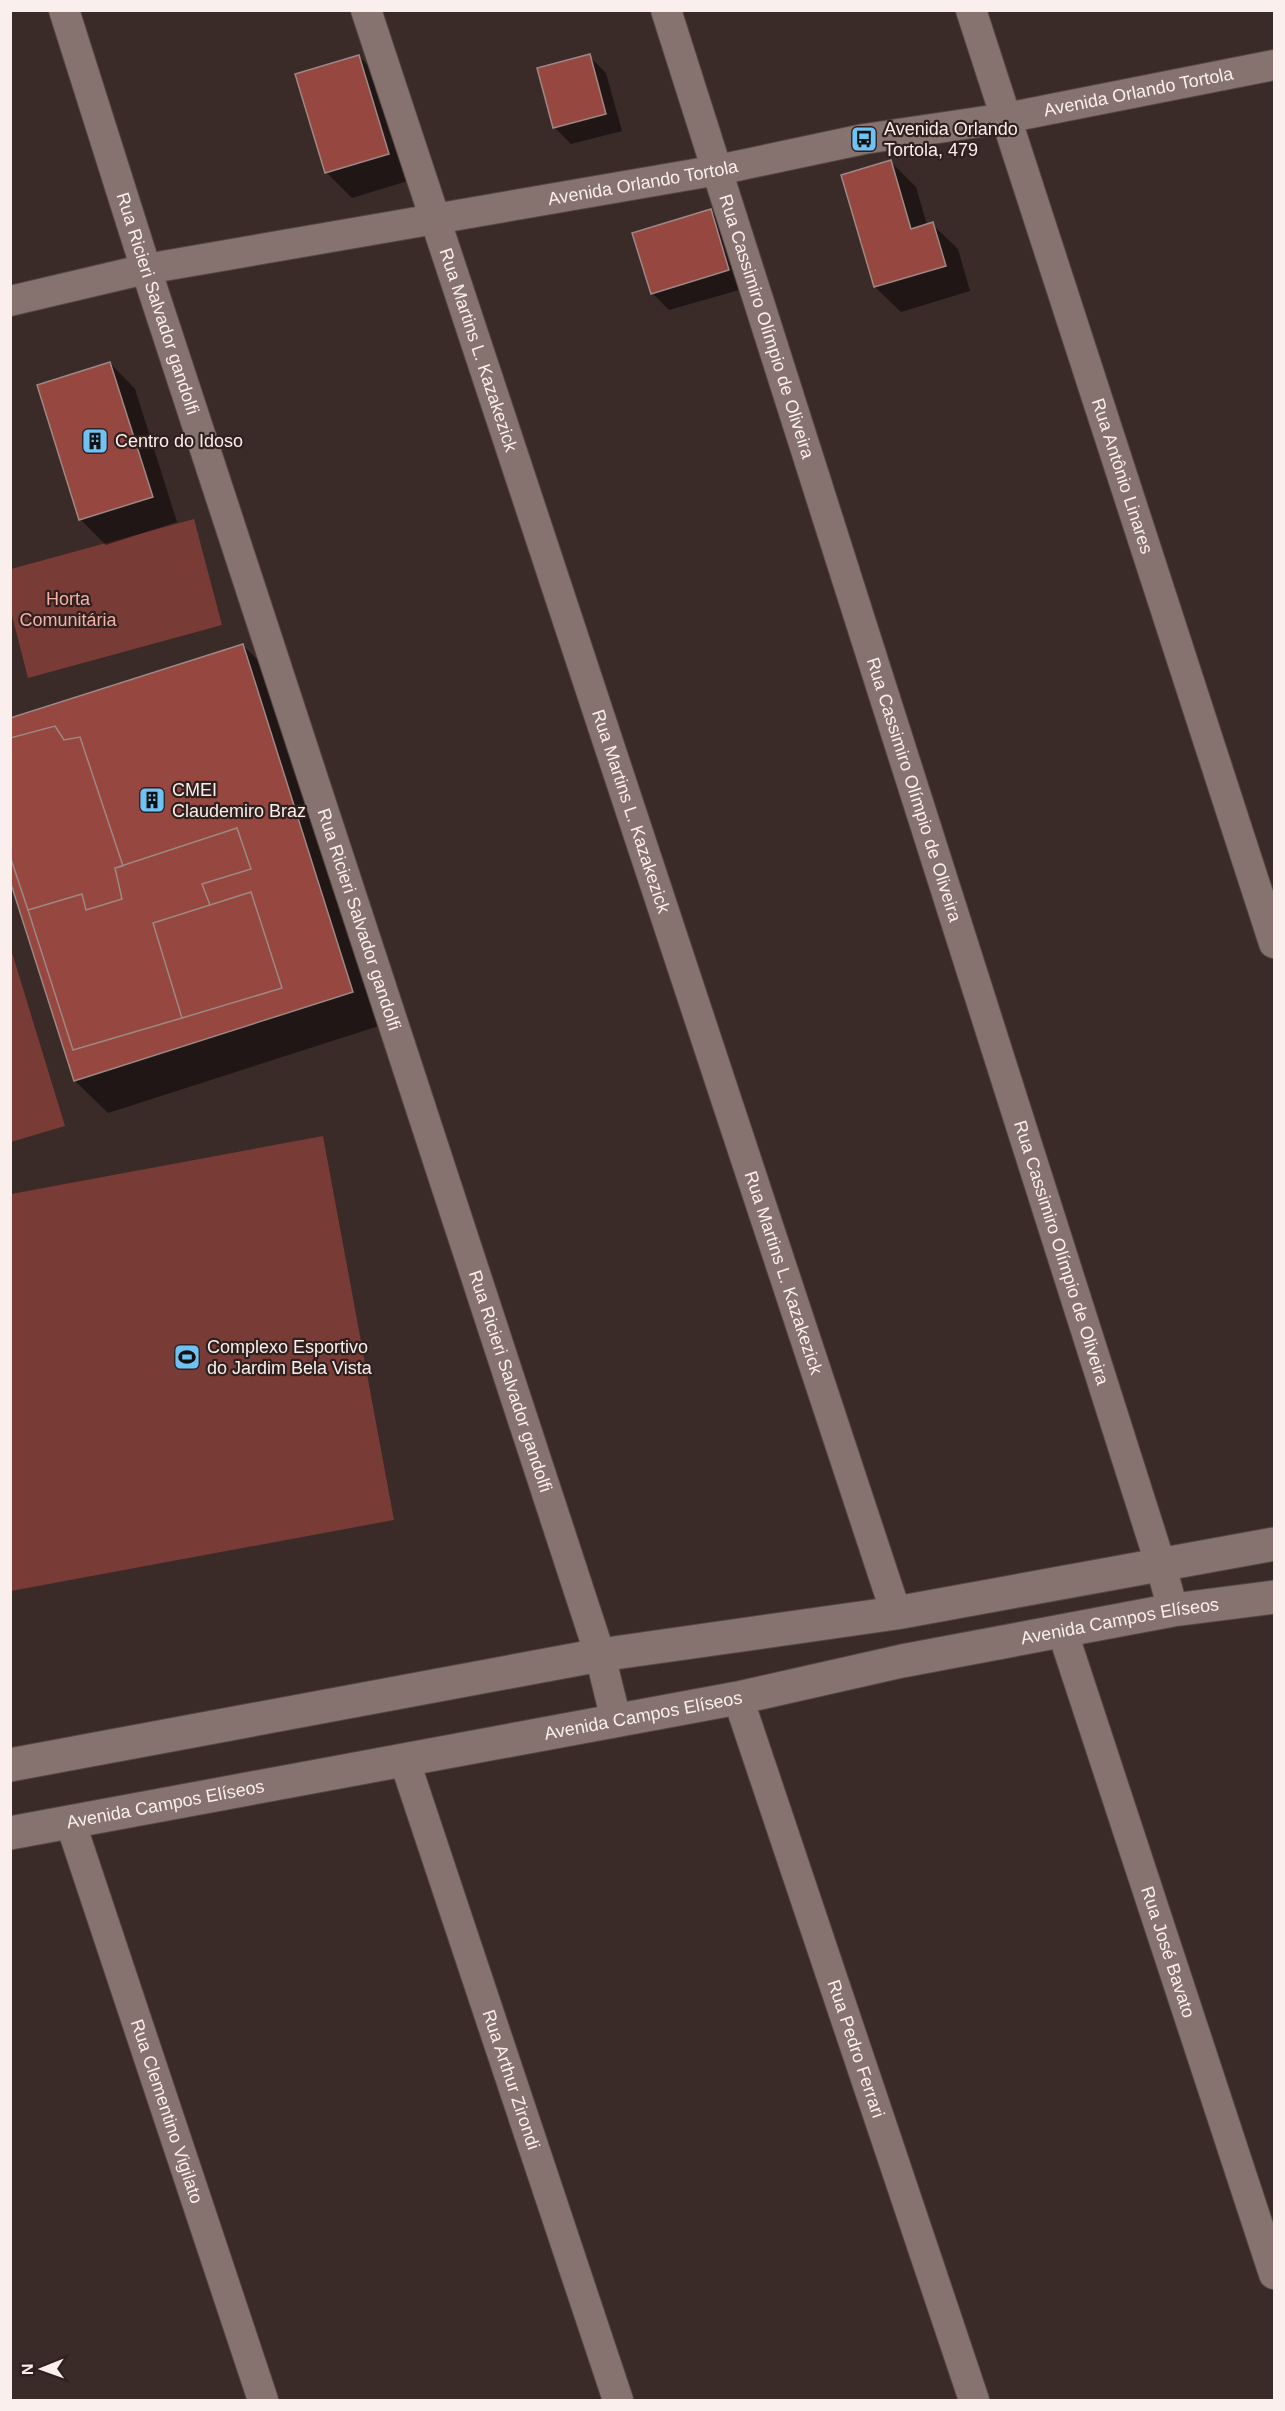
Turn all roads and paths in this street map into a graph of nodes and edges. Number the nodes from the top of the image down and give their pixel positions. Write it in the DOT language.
graph roads {
  1 [pos="64,10"];
  2 [pos="366,10"];
  3 [pos="666,10"];
  4 [pos="971,10"];
  5 [pos="1275,65"];
  6 [pos="1006,118"];
  7 [pos="718,170"];
  8 [pos="435,220"];
  9 [pos="146,269"];
  10 [pos="10,301"];
  11 [pos="1275,943"];
  12 [pos="1275,1544"];
  13 [pos="1161,1566"];
  14 [pos="1275,1597"];
  15 [pos="1173,1610"];
  16 [pos="896,1613"];
  17 [pos="1062,1630"];
  18 [pos="600,1655"];
  19 [pos="738,1698"];
  20 [pos="616,1720"];
  21 [pos="405,1759"];
  22 [pos="10,1765"];
  23 [pos="70,1821"];
  24 [pos="10,1833"];
  25 [pos="1275,2274"];
  26 [pos="263,2400"];
  27 [pos="618,2400"];
  28 [pos="974,2400"];
  1 -- 9 [label="street, Rua Ricieri Salvador gandolfi"];
  2 -- 8 [label="street, Rua Martins L. Kazakezick"];
  3 -- 7 [label="street, Rua Cassimiro Olímpio de Oliveira"];
  4 -- 6 [label="street, Rua Antônio Linares"];
  5 -- 6 [label="street, Avenida Orlando Tortola"];
  6 -- 7 [label="street, Avenida Orlando Tortola"];
  6 -- 11 [label="street, Rua Antônio Linares"];
  7 -- 8 [label="street, Avenida Orlando Tortola"];
  7 -- 13 [label="street, Rua Cassimiro Olímpio de Oliveira"];
  8 -- 9 [label="street, Avenida Orlando Tortola"];
  8 -- 16 [label="street, Rua Martins L. Kazakezick"];
  9 -- 10 [label="street, Avenida Orlando Tortola"];
  9 -- 18 [label="street, Rua Ricieri Salvador gandolfi"];
  12 -- 13 [label="street"];
  13 -- 15 [label="street, Rua Cassimiro Olímpio de Oliveira"];
  13 -- 16 [label="street"];
  14 -- 15 [label="street, Avenida Campos Elíseos"];
  15 -- 17 [label="street, Avenida Campos Elíseos"];
  16 -- 18 [label="street"];
  17 -- 19 [label="street, Avenida Campos Elíseos"];
  17 -- 25 [label="street, Rua José Bavato"];
  18 -- 20 [label="street, Rua Ricieri Salvador gandolfi"];
  18 -- 22 [label="street"];
  19 -- 20 [label="street, Avenida Campos Elíseos"];
  19 -- 28 [label="street, Rua Pedro Ferrari"];
  20 -- 21 [label="street, Avenida Campos Elíseos"];
  21 -- 23 [label="street, Avenida Campos Elíseos"];
  21 -- 27 [label="street, Rua Arthur Zirondi"];
  23 -- 24 [label="street, Avenida Campos Elíseos"];
  23 -- 26 [label="street, Rua Clementino Vigilato"];
}
